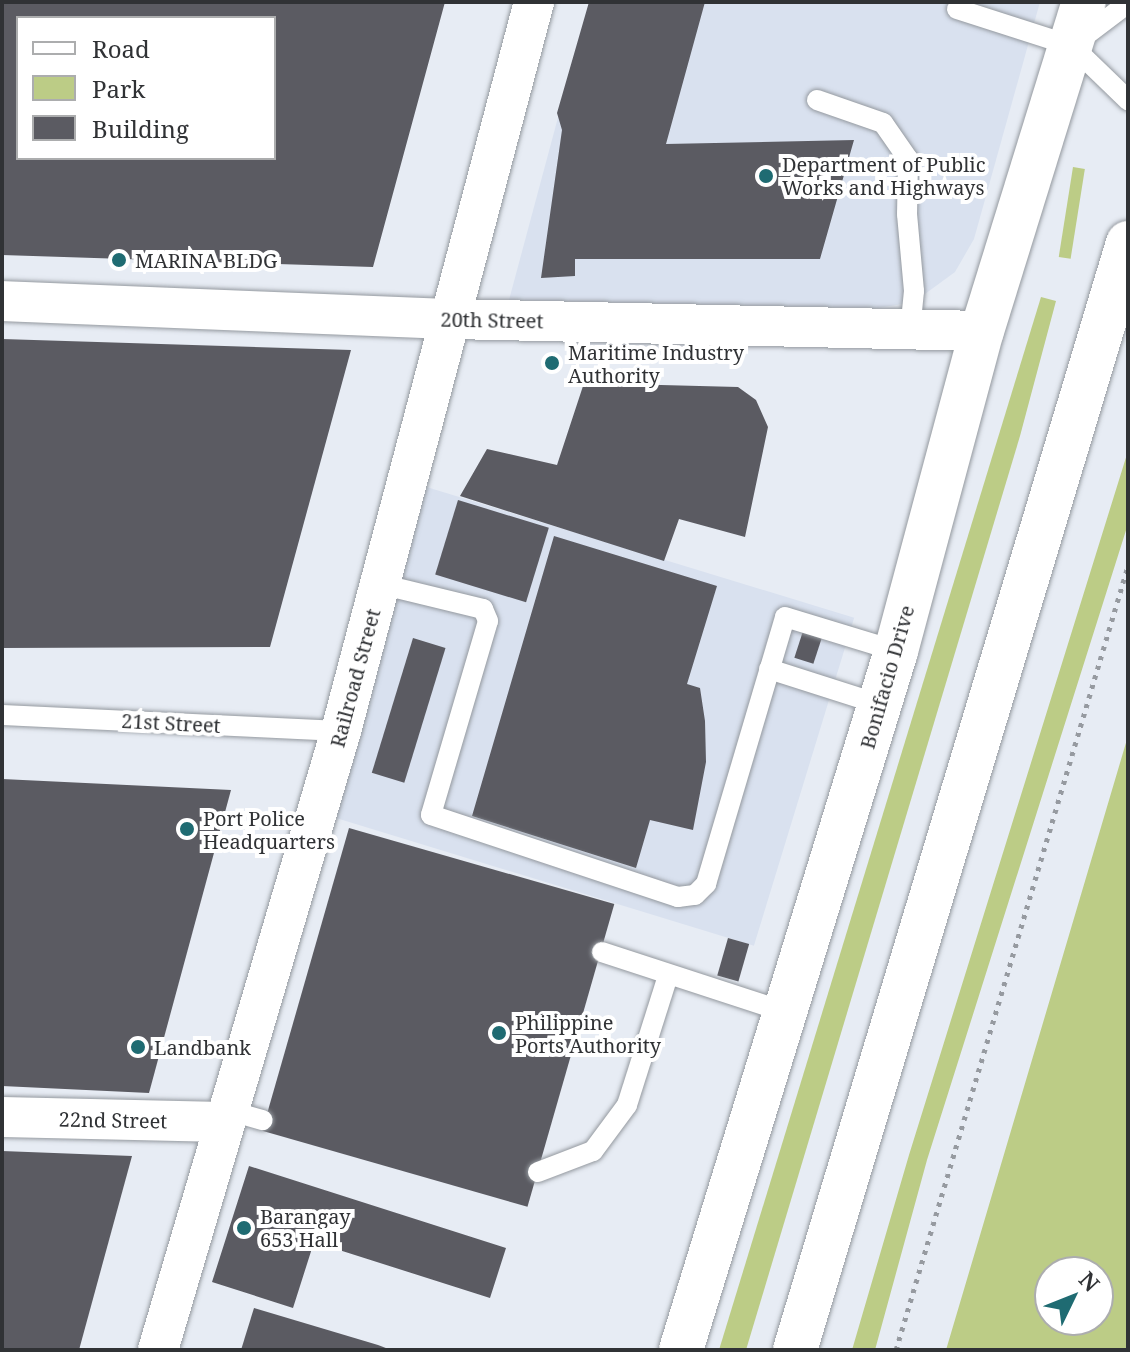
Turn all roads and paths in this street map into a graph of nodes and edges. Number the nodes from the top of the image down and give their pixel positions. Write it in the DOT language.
graph roads {
  1 [pos="534,2"];
  2 [pos="1084,2"];
  3 [pos="1128,3"];
  4 [pos="957,9"];
  5 [pos="1072,46"];
  6 [pos="817,100"];
  7 [pos="1128,100"];
  8 [pos="1128,243"];
  9 [pos="2,301"];
  10 [pos="453,319"];
  11 [pos="910,331"];
  12 [pos="982,331"];
  13 [pos="1128,566"];
  14 [pos="380,584"];
  15 [pos="896,651"];
  16 [pos="769,669"];
  17 [pos="879,704"];
  18 [pos="2,715"];
  19 [pos="341,731"];
  20 [pos="602,952"];
  21 [pos="668,976"];
  22 [pos="786,1012"];
  23 [pos="2,1117"];
  24 [pos="238,1118"];
  25 [pos="538,1172"];
  26 [pos="158,1350"];
  27 [pos="681,1350"];
  28 [pos="795,1350"];
  29 [pos="896,1350"];
  1 -- 10 [label="street, Railroad Street"];
  2 -- 5 [label="highway, Bonifacio Drive"];
  3 -- 5 [label="lane"];
  4 -- 5 [label="lane"];
  5 -- 7 [label="lane"];
  5 -- 12 [label="highway, Bonifacio Drive"];
  6 -- 11 [label="lane"];
  8 -- 28 [label="highway"];
  9 -- 10 [label="street, 20th Street"];
  10 -- 11 [label="street, 20th Street"];
  10 -- 14 [label="street, Railroad Street"];
  11 -- 12 [label="street, 20th Street"];
  12 -- 15 [label="highway, Bonifacio Drive"];
  13 -- 29 [label="path"];
  14 -- 16 [label="lane"];
  14 -- 19 [label="street, Railroad Street"];
  15 -- 16 [label="lane"];
  15 -- 17 [label="highway, Bonifacio Drive"];
  16 -- 17 [label="lane"];
  17 -- 22 [label="highway, Bonifacio Drive"];
  18 -- 19 [label="lane, 21st Street"];
  19 -- 24 [label="street, Railroad Street"];
  20 -- 21 [label="lane"];
  21 -- 22 [label="lane"];
  21 -- 25 [label="lane"];
  22 -- 27 [label="highway, Bonifacio Drive"];
  23 -- 24 [label="street, 22nd Street"];
  24 -- 26 [label="street, Railroad Street"];
}
